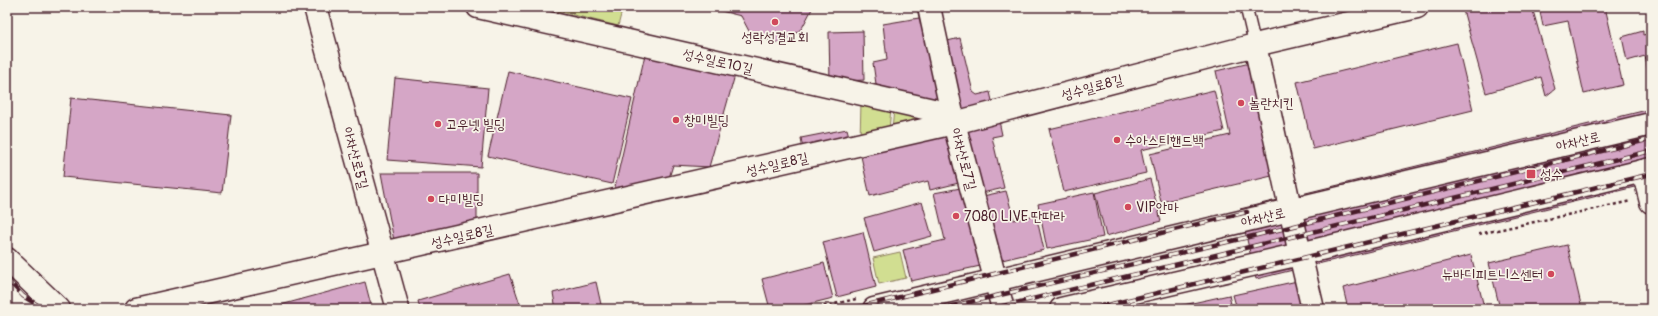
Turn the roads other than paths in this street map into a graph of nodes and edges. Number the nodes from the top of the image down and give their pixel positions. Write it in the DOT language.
graph roads {
  1 [pos="315,7"];
  2 [pos="478,7"];
  3 [pos="929,7"];
  4 [pos="1246,7"];
  5 [pos="1416,7"];
  6 [pos="1255,44"];
  7 [pos="954,123"];
  8 [pos="1651,124"];
  9 [pos="1647,170"];
  10 [pos="1651,202"];
  11 [pos="1291,210"];
  12 [pos="383,254"];
  13 [pos="1300,254"];
  14 [pos="7,259"];
  15 [pos="996,280"];
  16 [pos="59,309"];
  17 [pos="136,309"];
  18 [pos="398,309"];
  19 [pos="874,309"];
  20 [pos="1003,309"];
  21 [pos="1061,309"];
  22 [pos="1313,309"];
  1 -- 12 [label="street, 아차산로5길"];
  2 -- 7 [label="street, 성수일로10길"];
  3 -- 7 [label="street, 아차산로7길"];
  4 -- 6 [label="lane"];
  5 -- 6 [label="street, 성수일로8길"];
  6 -- 7 [label="street, 성수일로8길"];
  6 -- 11 [label="street"];
  7 -- 12 [label="street, 성수일로8길"];
  7 -- 15 [label="street, 아차산로7길"];
  8 -- 11 [label="street, 아차산로"];
  9 -- 10 [label="street"];
  9 -- 13 [label="street"];
  11 -- 13 [label="street"];
  11 -- 15 [label="street, 아차산로"];
  12 -- 17 [label="street, 성수일로8길"];
  12 -- 18 [label="street, 아차산로5길"];
  13 -- 21 [label="street"];
  13 -- 22 [label="street"];
  14 -- 16 [label="street"];
  15 -- 19 [label="street, 아차산로"];
  15 -- 20 [label="street, 아차산로7길"];
}
